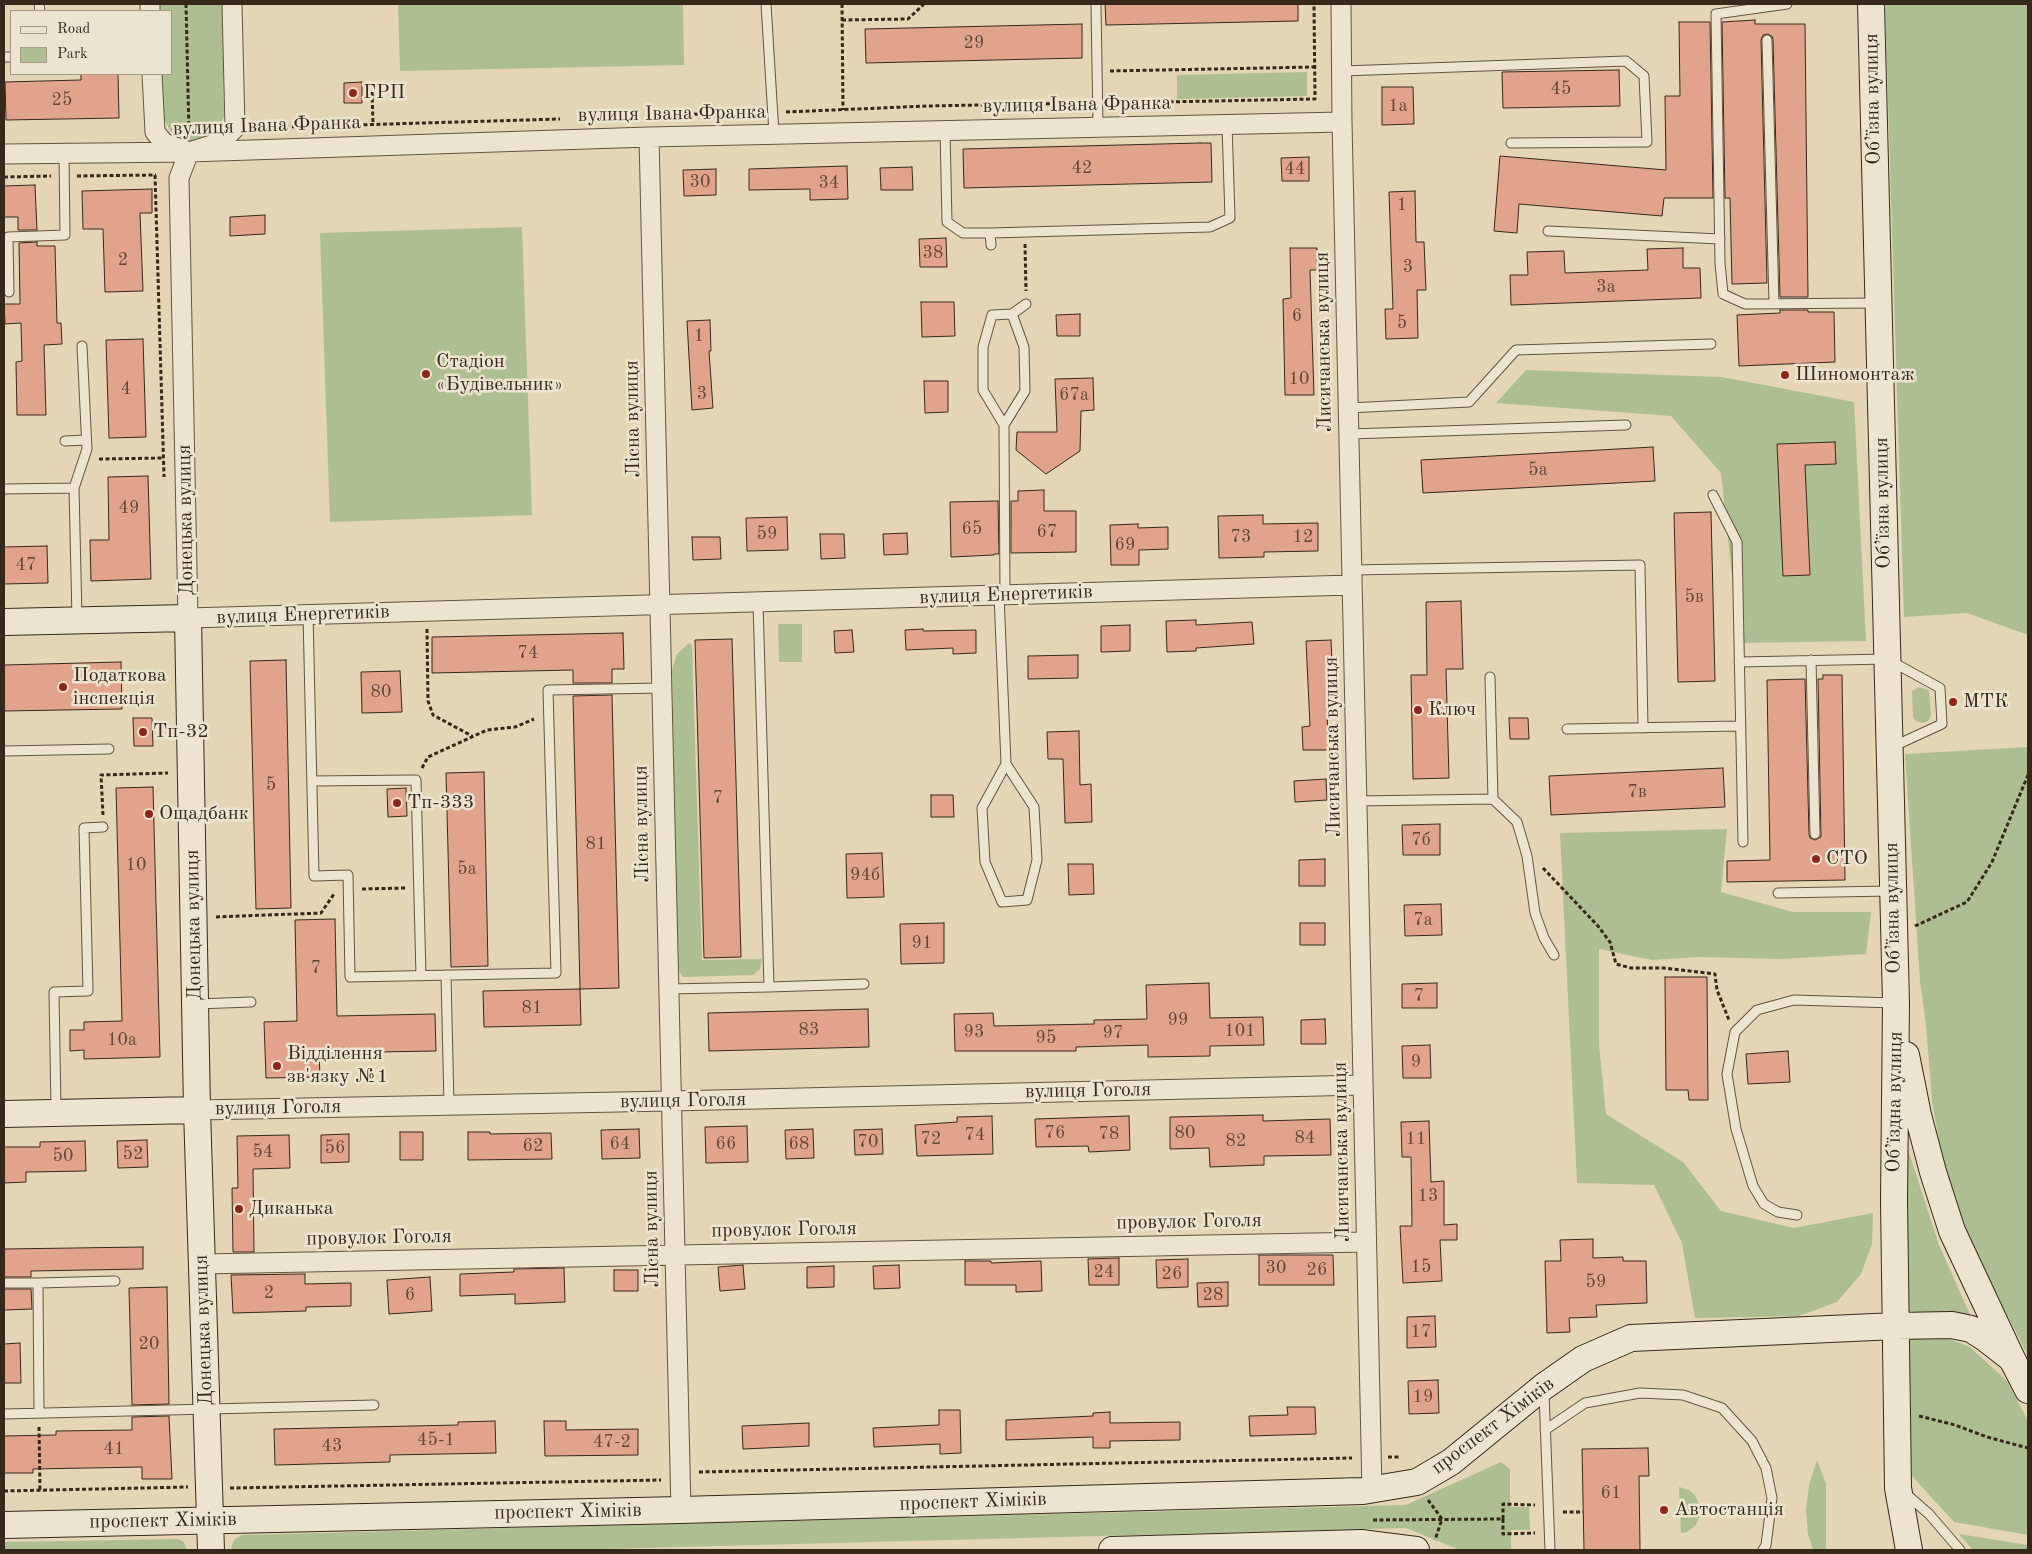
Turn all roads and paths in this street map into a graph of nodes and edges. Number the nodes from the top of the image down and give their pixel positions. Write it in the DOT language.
graph roads {
  1 [pos="186,4"];
  2 [pos="232,4"];
  3 [pos="766,4"];
  4 [pos="842,4"];
  5 [pos="924,4"];
  6 [pos="1096,4"];
  7 [pos="1314,4"];
  8 [pos="1341,4"];
  9 [pos="1787,4"];
  10 [pos="1871,4"];
  11 [pos="842,20"];
  12 [pos="1767,40"];
  13 [pos="1315,67"];
  14 [pos="1342,71"];
  15 [pos="1097,72"];
  16 [pos="152,75"];
  17 [pos="372,92"];
  18 [pos="1097,102"];
  19 [pos="843,110"];
  20 [pos="773,112"];
  21 [pos="665,115"];
  22 [pos="568,118"];
  23 [pos="1342,122"];
  24 [pos="372,124"];
  25 [pos="1227,124"];
  26 [pos="1098,127"];
  27 [pos="235,128"];
  28 [pos="945,130"];
  29 [pos="774,134"];
  30 [pos="649,137"];
  31 [pos="1511,143"];
  32 [pos="190,152"];
  33 [pos="64,153"];
  34 [pos="4,154"];
  35 [pos="155,175"];
  36 [pos="1025,232"];
  37 [pos="1548,232"];
  38 [pos="990,233"];
  39 [pos="1720,239"];
  40 [pos="991,245"];
  41 [pos="9,292"];
  42 [pos="1879,303"];
  43 [pos="1026,304"];
  44 [pos="1774,304"];
  45 [pos="1012,314"];
  46 [pos="1711,344"];
  47 [pos="82,346"];
  48 [pos="1348,408"];
  49 [pos="1626,425"];
  50 [pos="1004,426"];
  51 [pos="1349,434"];
  52 [pos="86,440"];
  53 [pos="65,441"];
  54 [pos="163,458"];
  55 [pos="82,460"];
  56 [pos="164,484"];
  57 [pos="74,488"];
  58 [pos="4,489"];
  59 [pos="1713,495"];
  60 [pos="1352,578"];
  61 [pos="1002,595"];
  62 [pos="758,602"];
  63 [pos="660,604"];
  64 [pos="427,611"];
  65 [pos="308,614"];
  66 [pos="188,618"];
  67 [pos="77,620"];
  68 [pos="4,622"];
  69 [pos="1887,658"];
  70 [pos="1811,660"];
  71 [pos="1739,662"];
  72 [pos="1490,677"];
  73 [pos="662,688"];
  74 [pos="548,714"];
  75 [pos="1740,726"];
  76 [pos="1643,728"];
  77 [pos="1567,729"];
  78 [pos="473,737"];
  79 [pos="109,748"];
  80 [pos="1889,748"];
  81 [pos="4,751"];
  82 [pos="1006,764"];
  83 [pos="174,773"];
  84 [pos="2028,775"];
  85 [pos="416,780"];
  86 [pos="312,781"];
  87 [pos="1492,799"];
  88 [pos="1356,801"];
  89 [pos="103,827"];
  90 [pos="1815,834"];
  91 [pos="1522,842"];
  92 [pos="1743,842"];
  93 [pos="348,875"];
  94 [pos="418,888"];
  95 [pos="348,889"];
  96 [pos="1893,891"];
  97 [pos="1778,892"];
  98 [pos="211,918"];
  99 [pos="1894,934"];
  100 [pos="1554,956"];
  101 [pos="421,976"];
  102 [pos="446,976"];
  103 [pos="864,984"];
  104 [pos="769,987"];
  105 [pos="669,989"];
  106 [pos="251,1002"];
  107 [pos="1896,1003"];
  108 [pos="195,1004"];
  109 [pos="1735,1032"];
  110 [pos="1363,1085"];
  111 [pos="672,1101"];
  112 [pos="450,1105"];
  113 [pos="198,1110"];
  114 [pos="56,1113"];
  115 [pos="4,1114"];
  116 [pos="1797,1215"];
  117 [pos="1366,1242"];
  118 [pos="675,1255"];
  119 [pos="202,1264"];
  120 [pos="115,1281"];
  121 [pos="4,1283"];
  122 [pos="38,1283"];
  123 [pos="1896,1326"];
  124 [pos="2012,1359"];
  125 [pos="1544,1387"];
  126 [pos="2028,1390"];
  127 [pos="374,1405"];
  128 [pos="206,1409"];
  129 [pos="1897,1409"];
  130 [pos="39,1413"];
  131 [pos="4,1414"];
  132 [pos="1545,1430"];
  133 [pos="2028,1448"];
  134 [pos="1399,1457"];
  135 [pos="1371,1458"];
  136 [pos="680,1472"];
  137 [pos="188,1477"];
  138 [pos="1898,1488"];
  139 [pos="1372,1490"];
  140 [pos="4,1491"];
  141 [pos="40,1491"];
  142 [pos="681,1510"];
  143 [pos="1535,1512"];
  144 [pos="1503,1519"];
  145 [pos="210,1520"];
  146 [pos="4,1525"];
  147 [pos="1535,1527"];
  148 [pos="1373,1538"];
  149 [pos="211,1550"];
  150 [pos="1112,1550"];
  151 [pos="1416,1550"];
  152 [pos="1550,1550"];
  153 [pos="1763,1550"];
  154 [pos="1908,1550"];
  155 [pos="1960,1550"];
  1 -- 32 [label="path"];
  2 -- 27 [label="street"];
  3 -- 20 [label="lane"];
  4 -- 11 [label="path"];
  5 -- 11 [label="path"];
  6 -- 15 [label="lane"];
  7 -- 13 [label="path"];
  8 -- 14 [label="street, Лисичанська вулиця"];
  9 -- 39 [label="lane"];
  10 -- 42 [label="main road, Об’їзна вулиця"];
  11 -- 19 [label="path"];
  12 -- 44 [label="lane"];
  13 -- 15 [label="path"];
  13 -- 18 [label="path"];
  14 -- 23 [label="street, Лисичанська вулиця"];
  14 -- 31 [label="lane"];
  15 -- 18 [label="lane"];
  16 -- 32 [label="street"];
  17 -- 24 [label="path"];
  18 -- 19 [label="path"];
  18 -- 26 [label="lane"];
  19 -- 20 [label="path"];
  20 -- 21 [label="path"];
  20 -- 29 [label="lane"];
  22 -- 24 [label="path"];
  23 -- 25 [label="street, вулиця Івана Франка"];
  23 -- 48 [label="street, Лисичанська вулиця"];
  24 -- 27 [label="path"];
  25 -- 26 [label="street, вулиця Івана Франка"];
  25 -- 36 [label="lane"];
  26 -- 28 [label="street, вулиця Івана Франка"];
  27 -- 32 [label="street"];
  28 -- 29 [label="street, вулиця Івана Франка"];
  28 -- 38 [label="lane"];
  29 -- 30 [label="street, вулиця Івана Франка"];
  30 -- 32 [label="street, вулиця Івана Франка"];
  30 -- 63 [label="street, Лісна вулиця"];
  32 -- 33 [label="street, вулиця Івана Франка"];
  32 -- 66 [label="street, Донецька вулиця"];
  33 -- 34 [label="street, вулиця Івана Франка"];
  33 -- 41 [label="lane"];
  35 -- 54 [label="path"];
  36 -- 38 [label="lane"];
  36 -- 43 [label="path"];
  37 -- 39 [label="lane"];
  38 -- 40 [label="lane"];
  39 -- 44 [label="lane"];
  42 -- 44 [label="lane"];
  42 -- 69 [label="main road, Об’їзна вулиця"];
  43 -- 45 [label="lane"];
  45 -- 50 [label="lane"];
  45 -- 50 [label="lane"];
  46 -- 48 [label="lane"];
  47 -- 52 [label="lane"];
  48 -- 51 [label="street, Лисичанська вулиця"];
  49 -- 51 [label="lane"];
  50 -- 61 [label="lane"];
  51 -- 60 [label="street, Лисичанська вулиця"];
  52 -- 53 [label="lane"];
  52 -- 55 [label="lane"];
  54 -- 55 [label="path"];
  54 -- 56 [label="path"];
  55 -- 57 [label="lane"];
  57 -- 58 [label="lane"];
  57 -- 67 [label="lane"];
  59 -- 71 [label="lane"];
  60 -- 61 [label="street, вулиця Енергетиків"];
  60 -- 76 [label="lane"];
  60 -- 88 [label="street, Лисичанська вулиця"];
  61 -- 62 [label="street, вулиця Енергетиків"];
  61 -- 82 [label="lane"];
  62 -- 63 [label="street, вулиця Енергетиків"];
  62 -- 104 [label="lane"];
  63 -- 64 [label="street, вулиця Енергетиків"];
  63 -- 73 [label="street, Лісна вулиця"];
  64 -- 65 [label="street, вулиця Енергетиків"];
  64 -- 78 [label="path"];
  65 -- 66 [label="street, вулиця Енергетиків"];
  65 -- 86 [label="lane"];
  66 -- 67 [label="main road, вулиця Енергетиків"];
  66 -- 108 [label="main road, Донецька вулиця"];
  67 -- 68 [label="main road, вулиця Енергетиків"];
  69 -- 70 [label="lane"];
  69 -- 80 [label="main road, Об’їзна вулиця"];
  69 -- 80 [label="lane"];
  70 -- 71 [label="lane"];
  70 -- 90 [label="lane"];
  71 -- 75 [label="lane"];
  72 -- 87 [label="lane"];
  73 -- 74 [label="lane"];
  73 -- 105 [label="street, Лісна вулиця"];
  74 -- 78 [label="path"];
  74 -- 102 [label="lane"];
  75 -- 76 [label="lane"];
  75 -- 92 [label="lane"];
  76 -- 77 [label="lane"];
  78 -- 85 [label="path"];
  79 -- 81 [label="lane"];
  80 -- 96 [label="main road, Об’їзна вулиця"];
  82 -- 82 [label="lane"];
  83 -- 89 [label="path"];
  84 -- 99 [label="path"];
  85 -- 86 [label="lane"];
  85 -- 94 [label="lane"];
  86 -- 93 [label="lane"];
  87 -- 88 [label="lane"];
  87 -- 91 [label="lane"];
  88 -- 110 [label="street, Лисичанська вулиця"];
  89 -- 114 [label="lane"];
  91 -- 100 [label="lane"];
  91 -- 109 [label="path"];
  93 -- 95 [label="lane"];
  93 -- 98 [label="path"];
  94 -- 95 [label="path"];
  94 -- 101 [label="lane"];
  95 -- 101 [label="lane"];
  96 -- 97 [label="lane"];
  96 -- 99 [label="main road, Об’їзна вулиця"];
  99 -- 107 [label="main road, Об’їзна вулиця"];
  101 -- 102 [label="lane"];
  102 -- 112 [label="lane"];
  103 -- 104 [label="lane"];
  104 -- 105 [label="lane"];
  105 -- 111 [label="street, Лісна вулиця"];
  106 -- 108 [label="lane"];
  107 -- 109 [label="lane"];
  107 -- 123 [label="main road, Об’їздна вулиця"];
  107 -- 124 [label="main road"];
  108 -- 113 [label="main road, Донецька вулиця"];
  109 -- 116 [label="lane"];
  110 -- 111 [label="street, вулиця Гоголя"];
  110 -- 117 [label="street, Лисичанська вулиця"];
  111 -- 112 [label="street, вулиця Гоголя"];
  111 -- 118 [label="street, Лісна вулиця"];
  112 -- 113 [label="street, вулиця Гоголя"];
  113 -- 114 [label="main road, вулиця Гоголя"];
  113 -- 119 [label="main road, Донецька вулиця"];
  114 -- 115 [label="main road, вулиця Гоголя"];
  117 -- 118 [label="street, провулок Гоголя"];
  117 -- 135 [label="street, Лисичанська вулиця"];
  118 -- 119 [label="street, провулок Гоголя"];
  118 -- 136 [label="street, Лісна вулиця"];
  119 -- 128 [label="main road, Донецька вулиця"];
  120 -- 122 [label="lane"];
  121 -- 122 [label="lane"];
  122 -- 130 [label="lane"];
  123 -- 124 [label="main road, проспект Хіміків"];
  123 -- 125 [label="main road, проспект Хіміків"];
  123 -- 129 [label="main road, Об’їздна вулиця"];
  124 -- 126 [label="main road"];
  125 -- 132 [label="lane"];
  125 -- 139 [label="main road, проспект Хіміків"];
  127 -- 128 [label="lane"];
  128 -- 130 [label="lane"];
  128 -- 145 [label="main road, Донецька вулиця"];
  129 -- 133 [label="path"];
  129 -- 138 [label="main road, Об’їздна вулиця"];
  130 -- 131 [label="lane"];
  130 -- 141 [label="path"];
  132 -- 152 [label="lane"];
  132 -- 153 [label="lane"];
  134 -- 135 [label="path"];
  135 -- 136 [label="path"];
  135 -- 139 [label="street, Лисичанська вулиця"];
  136 -- 142 [label="street, Лісна вулиця"];
  137 -- 141 [label="path"];
  138 -- 154 [label="main road, Об’їздна вулиця"];
  138 -- 155 [label="lane"];
  139 -- 142 [label="main road, проспект Хіміків"];
  140 -- 141 [label="path"];
  142 -- 145 [label="main road, проспект Хіміків"];
  143 -- 144 [label="path"];
  144 -- 147 [label="path"];
  144 -- 148 [label="path"];
  145 -- 146 [label="main road, проспект Хіміків"];
  145 -- 149 [label="main road, Донецька вулиця"];
  148 -- 150 [label="main road"];
  148 -- 151 [label="main road"];
}
